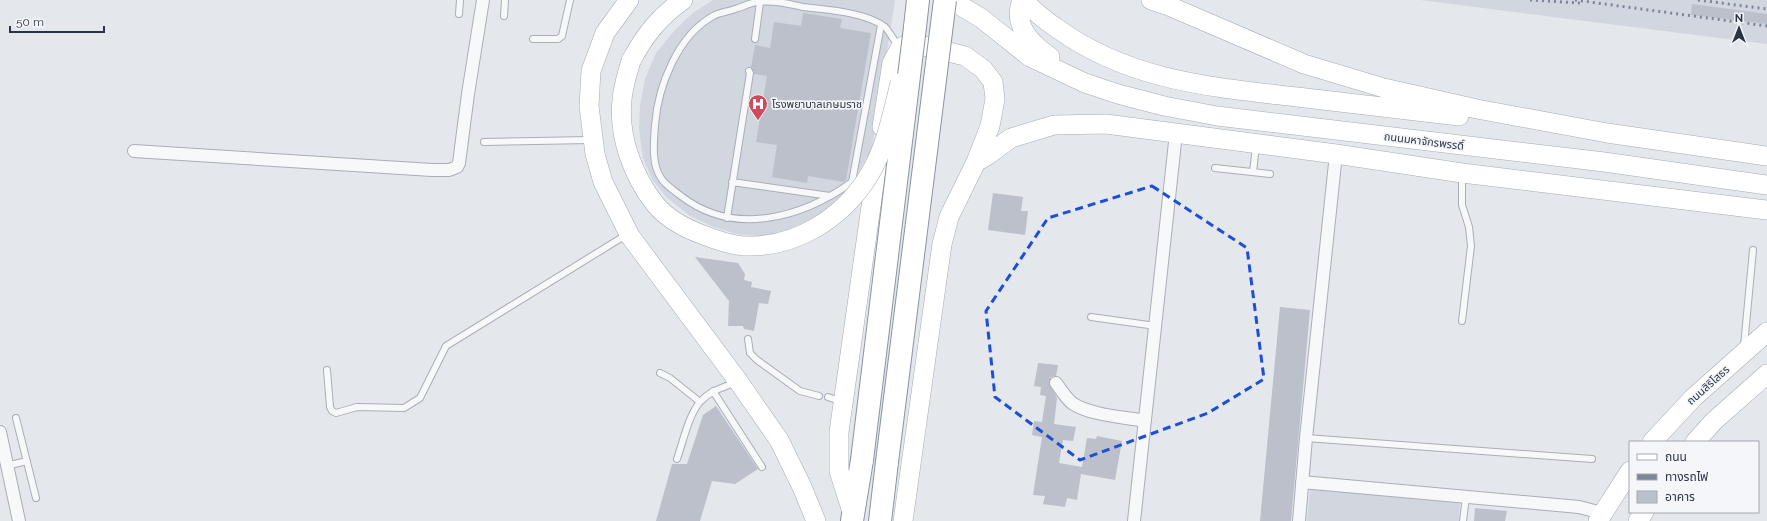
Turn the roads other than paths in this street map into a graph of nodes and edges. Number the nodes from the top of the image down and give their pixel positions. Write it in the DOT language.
graph roads {
  1 [pos="460,0"];
  2 [pos="483,0"];
  3 [pos="505,0"];
  4 [pos="570,0"];
  5 [pos="629,0"];
  6 [pos="682,0"];
  7 [pos="918,0"];
  8 [pos="945,0"];
  9 [pos="951,0"];
  10 [pos="1023,0"];
  11 [pos="1140,0"];
  12 [pos="1151,0"];
  13 [pos="760,2"];
  14 [pos="1169,6"];
  15 [pos="459,14"];
  16 [pos="504,16"];
  17 [pos="881,25"];
  18 [pos="915,27"];
  19 [pos="533,39"];
  20 [pos="754,39"];
  21 [pos="900,48"];
  22 [pos="749,71"];
  23 [pos="1085,83"];
  24 [pos="1607,133"];
  25 [pos="1176,134"];
  26 [pos="593,140"];
  27 [pos="484,142"];
  28 [pos="1257,144"];
  29 [pos="134,151"];
  30 [pos="1336,154"];
  31 [pos="1767,156"];
  32 [pos="976,162"];
  33 [pos="1215,168"];
  34 [pos="1253,172"];
  35 [pos="1462,173"];
  36 [pos="1270,174"];
  37 [pos="732,182"];
  38 [pos="1744,182"];
  39 [pos="1767,185"];
  40 [pos="1767,193"];
  41 [pos="830,196"];
  42 [pos="1767,210"];
  43 [pos="727,218"];
  44 [pos="628,233"];
  45 [pos="1753,250"];
  46 [pos="1091,317"];
  47 [pos="1462,321"];
  48 [pos="1156,326"];
  49 [pos="1767,332"];
  50 [pos="748,339"];
  51 [pos="1743,353"];
  52 [pos="326,370"];
  53 [pos="660,373"];
  54 [pos="1767,374"];
  55 [pos="738,381"];
  56 [pos="1056,383"];
  57 [pos="714,391"];
  58 [pos="819,396"];
  59 [pos="700,402"];
  60 [pos="16,418"];
  61 [pos="1145,421"];
  62 [pos="0,432"];
  63 [pos="1306,438"];
  64 [pos="1653,441"];
  65 [pos="1696,441"];
  66 [pos="677,459"];
  67 [pos="1592,459"];
  68 [pos="27,461"];
  69 [pos="3,467"];
  70 [pos="762,467"];
  71 [pos="1629,473"];
  72 [pos="1302,482"];
  73 [pos="1466,497"];
  74 [pos="36,498"];
  75 [pos="1600,517"];
  76 [pos="853,518"];
  77 [pos="19,521"];
  78 [pos="816,521"];
  79 [pos="880,521"];
  80 [pos="903,521"];
  81 [pos="1134,521"];
  82 [pos="1299,521"];
  83 [pos="1463,521"];
  1 -- 15 [label="lane"];
  2 -- 29 [label="street"];
  3 -- 16 [label="lane"];
  4 -- 19 [label="lane"];
  5 -- 26 [label="main road"];
  6 -- 18 [label="main road, bridge"];
  7 -- 18 [label="highway"];
  8 -- 79 [label="highway, bridge"];
  9 -- 23 [label="main road"];
  10 -- 23 [label="main road"];
  10 -- 24 [label="main road"];
  11 -- 14 [label="main road"];
  12 -- 14 [label="main road"];
  13 -- 17 [label="lane"];
  13 -- 20 [label="lane"];
  13 -- 43 [label="lane"];
  14 -- 24 [label="main road"];
  17 -- 21 [label="lane"];
  17 -- 41 [label="lane"];
  18 -- 76 [label="highway, bridge"];
  21 -- 32 [label="main road"];
  21 -- 76 [label="main road"];
  22 -- 37 [label="lane"];
  23 -- 38 [label="main road, ถนนมหาจักรพรรดิ์"];
  24 -- 31 [label="main road"];
  25 -- 28 [label="main road"];
  25 -- 32 [label="main road"];
  25 -- 48 [label="street"];
  26 -- 27 [label="lane"];
  26 -- 44 [label="main road"];
  28 -- 30 [label="main road"];
  28 -- 34 [label="lane"];
  30 -- 35 [label="main road"];
  30 -- 63 [label="street"];
  32 -- 80 [label="main road"];
  33 -- 34 [label="lane"];
  34 -- 36 [label="lane"];
  35 -- 42 [label="main road"];
  35 -- 47 [label="lane"];
  37 -- 41 [label="lane"];
  37 -- 43 [label="lane"];
  38 -- 39 [label="main road, ถนนมหาจักรพรรดิ์"];
  38 -- 40 [label="main road"];
  41 -- 43 [label="lane"];
  44 -- 52 [label="lane"];
  44 -- 55 [label="main road"];
  45 -- 51 [label="lane"];
  46 -- 48 [label="lane"];
  48 -- 61 [label="street"];
  49 -- 51 [label="main road, ถนนสิริโสธร"];
  50 -- 58 [label="lane"];
  51 -- 64 [label="main road, ถนนสิริโสธร"];
  53 -- 59 [label="lane"];
  54 -- 65 [label="main road"];
  55 -- 57 [label="lane"];
  55 -- 78 [label="main road"];
  56 -- 61 [label="street"];
  57 -- 59 [label="lane"];
  57 -- 70 [label="lane"];
  59 -- 66 [label="lane"];
  60 -- 68 [label="lane"];
  61 -- 81 [label="street"];
  62 -- 69 [label="street"];
  63 -- 67 [label="lane"];
  63 -- 72 [label="street"];
  68 -- 69 [label="lane"];
  68 -- 74 [label="lane"];
  69 -- 77 [label="street"];
  71 -- 75 [label="main road"];
  72 -- 73 [label="street"];
  72 -- 82 [label="street"];
  73 -- 75 [label="street"];
  73 -- 83 [label="lane"];
}
